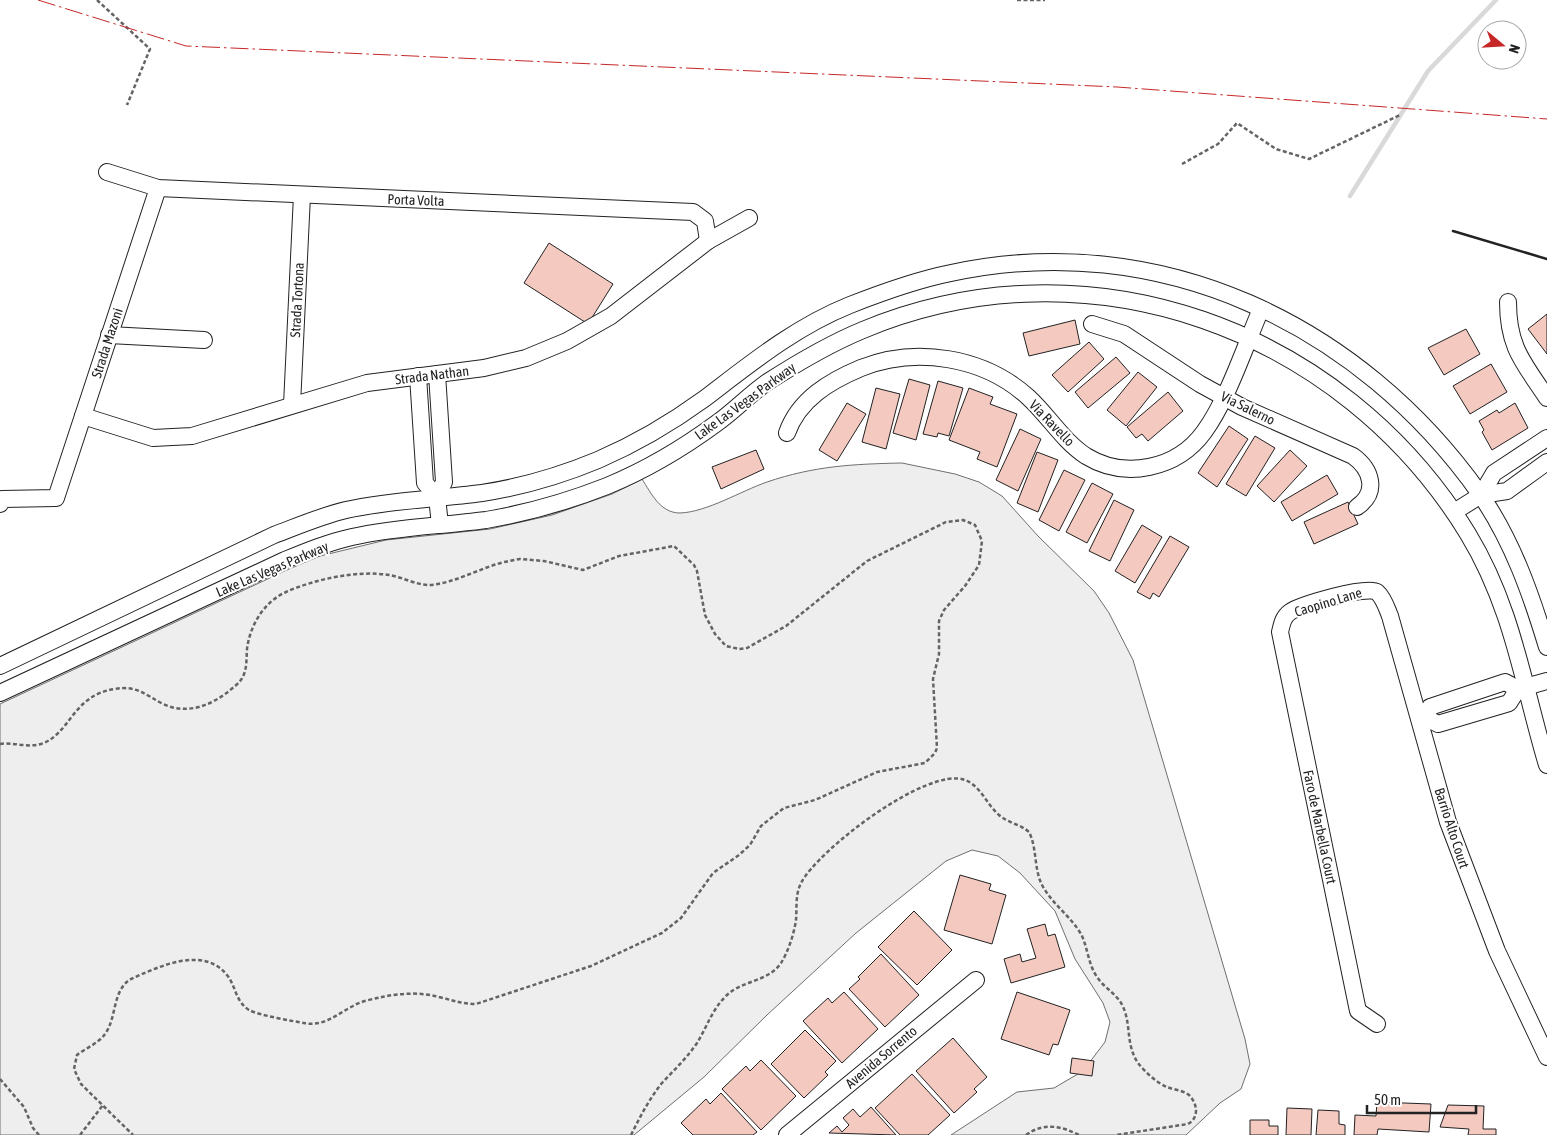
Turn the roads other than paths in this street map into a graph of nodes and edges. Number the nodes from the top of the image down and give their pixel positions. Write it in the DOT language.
graph roads {
  1 [pos="107,172"];
  2 [pos="158,188"];
  3 [pos="302,195"];
  4 [pos="749,218"];
  5 [pos="708,241"];
  6 [pos="1508,302"];
  7 [pos="1261,309"];
  8 [pos="1092,324"];
  9 [pos="109,336"];
  10 [pos="1249,338"];
  11 [pos="204,340"];
  12 [pos="437,374"];
  13 [pos="418,376"];
  14 [pos="1224,396"];
  15 [pos="1547,398"];
  16 [pos="292,405"];
  17 [pos="440,414"];
  18 [pos="83,416"];
  19 [pos="420,416"];
  20 [pos="787,433"];
  21 [pos="1547,438"];
  22 [pos="1547,462"];
  23 [pos="1481,496"];
  24 [pos="437,498"];
  25 [pos="0,504"];
  26 [pos="1357,507"];
  27 [pos="1454,512"];
  28 [pos="440,525"];
  29 [pos="1376,592"];
  30 [pos="1283,620"];
  31 [pos="1547,647"];
  32 [pos="1,663"];
  33 [pos="1547,681"];
  34 [pos="1522,688"];
  35 [pos="0,694"];
  36 [pos="1423,719"];
  37 [pos="1547,765"];
  38 [pos="976,980"];
  39 [pos="1377,1024"];
  40 [pos="1547,1057"];
  41 [pos="787,1135"];
  1 -- 2 [label="street, Porta Volta"];
  2 -- 3 [label="street, Porta Volta"];
  2 -- 9 [label="street, Strada Mazoni"];
  3 -- 5 [label="street, Porta Volta"];
  3 -- 16 [label="street, Strada Tortona"];
  4 -- 5 [label="street, Strada Nathan"];
  5 -- 12 [label="street, Strada Nathan"];
  6 -- 15 [label="street"];
  7 -- 10 [label="street, Via Ravello"];
  7 -- 23 [label="street, Lake Las Vegas Parkway"];
  7 -- 24 [label="street, Lake Las Vegas Parkway"];
  8 -- 14 [label="street, Via Salerno"];
  9 -- 11 [label="street"];
  9 -- 18 [label="street, Strada Mazoni"];
  10 -- 14 [label="street, Via Ravello"];
  10 -- 27 [label="street, Lake Las Vegas Parkway"];
  10 -- 28 [label="street, Lake Las Vegas Parkway"];
  12 -- 13 [label="street, Strada Nathan"];
  12 -- 17 [label="street"];
  13 -- 16 [label="street, Strada Nathan"];
  13 -- 19 [label="street"];
  14 -- 20 [label="street, Via Ravello"];
  14 -- 26 [label="street, Via Salerno"];
  16 -- 18 [label="street, Strada Nathan"];
  17 -- 19 [label="street"];
  17 -- 24 [label="street"];
  18 -- 25 [label="street, Strada Mazoni"];
  19 -- 24 [label="street"];
  21 -- 23 [label="street"];
  22 -- 23 [label="street"];
  23 -- 27 [label="street"];
  23 -- 31 [label="street, Lake Las Vegas Parkway"];
  24 -- 28 [label="street"];
  24 -- 32 [label="street, Lake Las Vegas Parkway"];
  27 -- 34 [label="street, Lake Las Vegas Parkway"];
  28 -- 35 [label="street, Lake Las Vegas Parkway"];
  29 -- 30 [label="street, Caopino Lane"];
  29 -- 36 [label="street, Barrio Alto Court"];
  30 -- 39 [label="street, Faro de Marbella Court"];
  33 -- 34 [label="street"];
  34 -- 36 [label="street"];
  34 -- 37 [label="street, Lake Las Vegas Parkway"];
  36 -- 40 [label="street, Barrio Alto Court"];
  38 -- 41 [label="street, Avenida Sorrento"];
}
